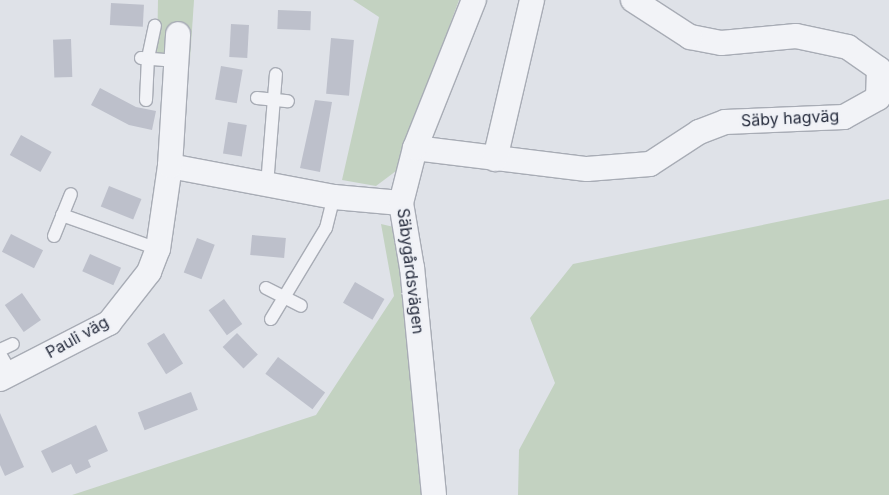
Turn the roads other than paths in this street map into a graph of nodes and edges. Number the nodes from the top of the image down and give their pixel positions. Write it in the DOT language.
graph roads {
  1 [pos="474,0"];
  2 [pos="532,0"];
  3 [pos="633,0"];
  4 [pos="155,26"];
  5 [pos="178,34"];
  6 [pos="143,58"];
  7 [pos="176,61"];
  8 [pos="276,74"];
  9 [pos="257,98"];
  10 [pos="146,100"];
  11 [pos="274,100"];
  12 [pos="288,101"];
  13 [pos="415,148"];
  14 [pos="495,159"];
  15 [pos="170,166"];
  16 [pos="266,185"];
  17 [pos="71,194"];
  18 [pos="334,197"];
  19 [pos="401,203"];
  20 [pos="62,215"];
  21 [pos="54,236"];
  22 [pos="158,249"];
  23 [pos="266,288"];
  24 [pos="284,298"];
  25 [pos="301,306"];
  26 [pos="271,319"];
  27 [pos="13,344"];
  28 [pos="0,350"];
  29 [pos="4,369"];
  30 [pos="434,495"];
  1 -- 13 [label="street, Säbygårdsvägen"];
  2 -- 14 [label="street"];
  3 -- 14 [label="street, Säby hagväg"];
  4 -- 6 [label="lane"];
  5 -- 7 [label="street, Pauli väg"];
  6 -- 7 [label="lane"];
  6 -- 10 [label="lane"];
  7 -- 15 [label="street, Pauli väg"];
  8 -- 11 [label="lane"];
  9 -- 11 [label="lane"];
  11 -- 12 [label="lane"];
  11 -- 16 [label="lane"];
  13 -- 14 [label="street, Säby hagväg"];
  13 -- 19 [label="street, Säbygårdsvägen"];
  15 -- 16 [label="street"];
  15 -- 22 [label="street, Pauli väg"];
  16 -- 18 [label="street"];
  17 -- 20 [label="lane"];
  18 -- 19 [label="street"];
  18 -- 24 [label="lane"];
  19 -- 30 [label="street, Säbygårdsvägen"];
  20 -- 21 [label="lane"];
  20 -- 22 [label="lane"];
  22 -- 29 [label="street, Pauli väg"];
  23 -- 24 [label="lane"];
  24 -- 25 [label="lane"];
  24 -- 26 [label="lane"];
  27 -- 28 [label="lane"];
}
